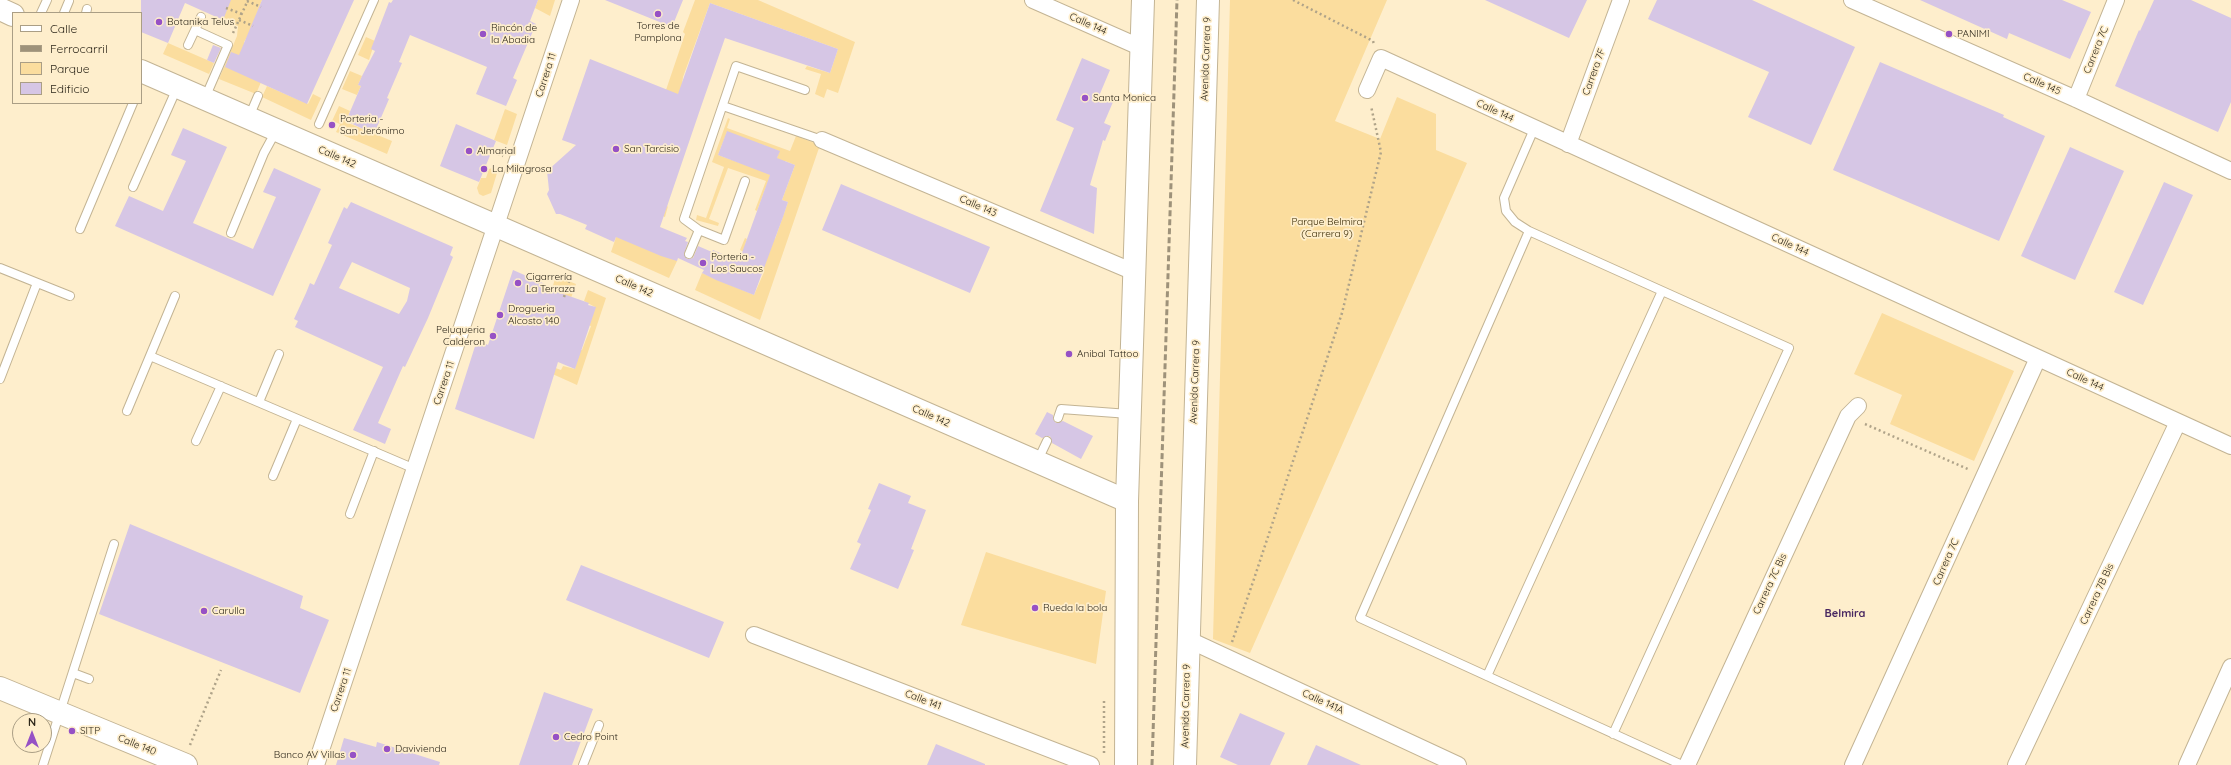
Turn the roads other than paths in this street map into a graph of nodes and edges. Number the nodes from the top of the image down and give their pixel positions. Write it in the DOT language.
graph roads {
  1 [pos="47,0"];
  2 [pos="374,0"];
  3 [pos="571,0"];
  4 [pos="1033,0"];
  5 [pos="1143,0"];
  6 [pos="1208,0"];
  7 [pos="1621,0"];
  8 [pos="1852,0"];
  9 [pos="2116,0"];
  10 [pos="69,1"];
  11 [pos="0,9"];
  12 [pos="41,12"];
  13 [pos="64,12"];
  14 [pos="12,15"];
  15 [pos="201,17"];
  16 [pos="195,30"];
  17 [pos="188,45"];
  18 [pos="1142,48"];
  19 [pos="144,74"];
  20 [pos="178,87"];
  21 [pos="806,90"];
  22 [pos="1367,90"];
  23 [pos="258,96"];
  24 [pos="205,99"];
  25 [pos="2076,99"];
  26 [pos="133,104"];
  27 [pos="723,106"];
  28 [pos="249,118"];
  29 [pos="319,124"];
  30 [pos="1534,129"];
  31 [pos="277,130"];
  32 [pos="822,140"];
  33 [pos="1568,144"];
  34 [pos="2231,171"];
  35 [pos="745,181"];
  36 [pos="133,187"];
  37 [pos="496,226"];
  38 [pos="80,229"];
  39 [pos="699,230"];
  40 [pos="1529,231"];
  41 [pos="231,233"];
  42 [pos="689,254"];
  43 [pos="0,268"];
  44 [pos="1134,272"];
  45 [pos="36,283"];
  46 [pos="1662,291"];
  47 [pos="70,296"];
  48 [pos="175,296"];
  49 [pos="279,354"];
  50 [pos="150,356"];
  51 [pos="2038,358"];
  52 [pos="0,379"];
  53 [pos="221,386"];
  54 [pos="259,402"];
  55 [pos="127,411"];
  56 [pos="1853,411"];
  57 [pos="1130,414"];
  58 [pos="297,418"];
  59 [pos="1058,418"];
  60 [pos="2178,422"];
  61 [pos="196,441"];
  62 [pos="1047,441"];
  63 [pos="2230,442"];
  64 [pos="374,451"];
  65 [pos="1036,462"];
  66 [pos="415,469"];
  67 [pos="273,476"];
  68 [pos="1127,501"];
  69 [pos="350,514"];
  70 [pos="114,544"];
  71 [pos="754,634"];
  72 [pos="1187,639"];
  73 [pos="2231,667"];
  74 [pos="72,673"];
  75 [pos="1487,676"];
  76 [pos="89,680"];
  77 [pos="0,688"];
  78 [pos="60,713"];
  79 [pos="598,725"];
  80 [pos="1613,734"];
  81 [pos="187,758"];
  82 [pos="43,765"];
  83 [pos="316,765"];
  84 [pos="583,765"];
  85 [pos="1091,765"];
  86 [pos="1126,765"];
  87 [pos="1185,765"];
  88 [pos="1458,765"];
  89 [pos="1682,765"];
  90 [pos="1687,765"];
  91 [pos="1853,765"];
  92 [pos="2016,765"];
  93 [pos="2187,765"];
  1 -- 12 [label="lane"];
  2 -- 29 [label="lane"];
  3 -- 37 [label="street, Carrera 11"];
  4 -- 18 [label="street, Calle 144"];
  5 -- 18 [label="main road"];
  6 -- 72 [label="main road, Avenida Carrera 9"];
  7 -- 33 [label="street, Carrera 7F"];
  8 -- 25 [label="street, Calle 145"];
  9 -- 25 [label="street, Carrera 7C"];
  10 -- 13 [label="lane"];
  11 -- 14 [label="main road"];
  15 -- 16 [label="lane"];
  16 -- 17 [label="lane"];
  16 -- 24 [label="lane"];
  18 -- 44 [label="main road"];
  19 -- 20 [label="main road, Calle 142"];
  20 -- 24 [label="main road, Calle 142"];
  20 -- 36 [label="lane"];
  21 -- 27 [label="lane"];
  22 -- 30 [label="street, Calle 144"];
  23 -- 28 [label="lane"];
  24 -- 28 [label="main road, Calle 142"];
  25 -- 34 [label="street, Calle 145"];
  26 -- 38 [label="lane"];
  27 -- 32 [label="lane"];
  27 -- 39 [label="lane"];
  28 -- 31 [label="main road, Calle 142"];
  30 -- 33 [label="street, Calle 144"];
  30 -- 40 [label="lane"];
  31 -- 37 [label="main road, Calle 142"];
  31 -- 41 [label="lane"];
  32 -- 44 [label="street, Calle 143"];
  33 -- 51 [label="street, Calle 144"];
  35 -- 39 [label="lane"];
  37 -- 65 [label="main road, Calle 142"];
  37 -- 66 [label="street, Carrera 11"];
  39 -- 42 [label="lane"];
  40 -- 46 [label="lane"];
  40 -- 75 [label="lane"];
  43 -- 45 [label="lane"];
  44 -- 57 [label="main road"];
  45 -- 47 [label="lane"];
  45 -- 52 [label="lane"];
  46 -- 75 [label="lane"];
  46 -- 80 [label="lane"];
  48 -- 50 [label="lane"];
  49 -- 54 [label="lane"];
  50 -- 53 [label="lane"];
  50 -- 55 [label="lane"];
  51 -- 60 [label="street, Calle 144"];
  51 -- 91 [label="street, Carrera 7C"];
  53 -- 54 [label="lane"];
  53 -- 61 [label="lane"];
  54 -- 58 [label="lane"];
  56 -- 90 [label="street, Carrera 7C Bis"];
  57 -- 59 [label="lane"];
  57 -- 68 [label="main road"];
  58 -- 64 [label="lane"];
  58 -- 67 [label="lane"];
  60 -- 63 [label="street, Calle 144"];
  60 -- 92 [label="street, Carrera 7B Bis"];
  62 -- 65 [label="lane"];
  64 -- 66 [label="lane"];
  64 -- 69 [label="lane"];
  65 -- 68 [label="main road, Calle 142"];
  66 -- 83 [label="street, Carrera 11"];
  68 -- 86 [label="main road"];
  70 -- 74 [label="lane"];
  71 -- 85 [label="street, Calle 141"];
  72 -- 87 [label="main road, Avenida Carrera 9"];
  72 -- 88 [label="street, Calle 141A"];
  73 -- 93 [label="street"];
  74 -- 76 [label="lane"];
  74 -- 78 [label="lane"];
  75 -- 80 [label="lane"];
  77 -- 78 [label="main road, Calle 140"];
  78 -- 81 [label="main road, Calle 140"];
  78 -- 82 [label="lane"];
  79 -- 84 [label="lane"];
  80 -- 89 [label="lane"];
}
